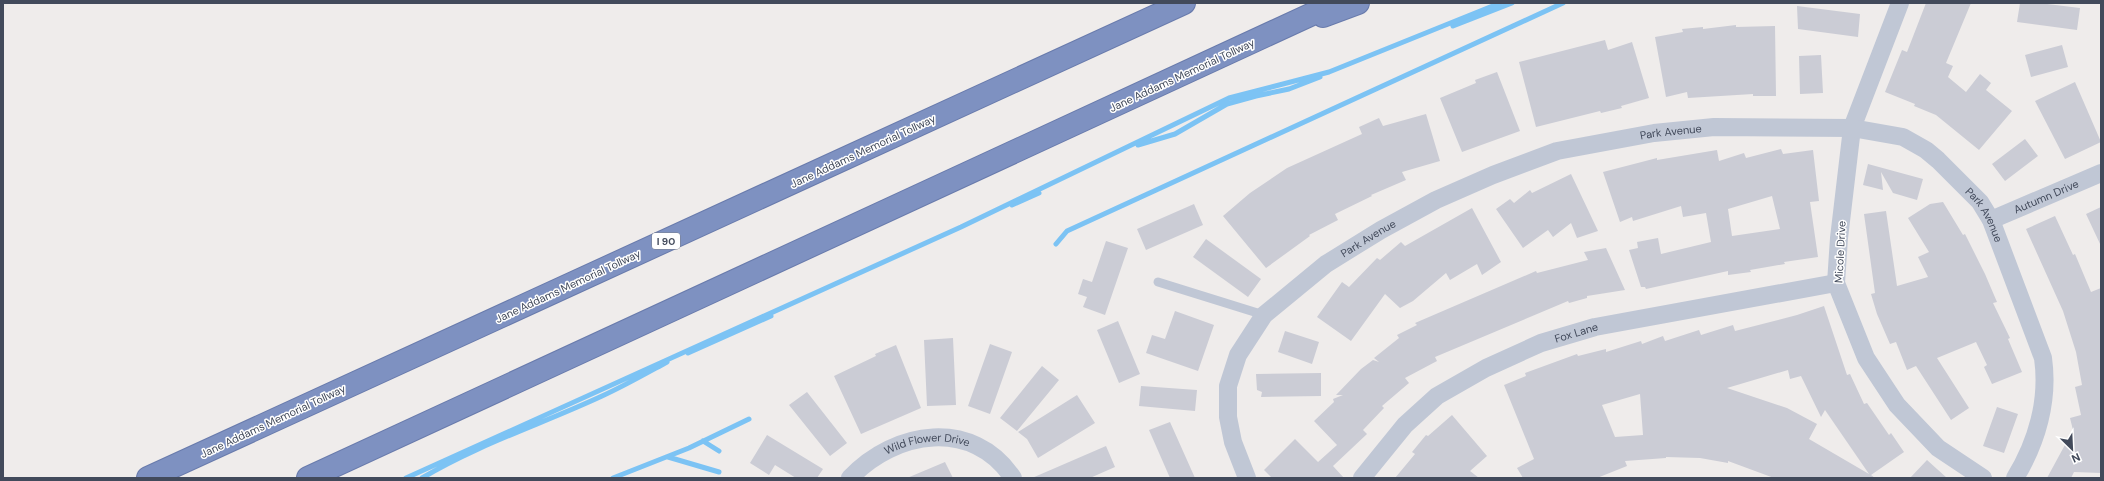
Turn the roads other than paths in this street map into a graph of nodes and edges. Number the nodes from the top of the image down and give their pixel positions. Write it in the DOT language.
graph roads {
  1 [pos="1184,3"];
  2 [pos="1336,3"];
  3 [pos="1358,3"];
  4 [pos="1900,3"];
  5 [pos="1238,48"];
  6 [pos="1852,128"];
  7 [pos="2101,173"];
  8 [pos="1991,220"];
  9 [pos="1158,282"];
  10 [pos="1836,284"];
  11 [pos="1264,315"];
  12 [pos="1009,473"];
  13 [pos="148,478"];
  14 [pos="308,478"];
  15 [pos="850,478"];
  16 [pos="1247,478"];
  17 [pos="1362,478"];
  18 [pos="1983,478"];
  19 [pos="2015,478"];
  1 -- 13 [label="highway, Jane Addams Memorial Tollway / I 90"];
  2 -- 5 [label="highway, Jane Addams Memorial Tollway"];
  3 -- 5 [label="highway"];
  4 -- 6 [label="street, Micole Drive"];
  5 -- 14 [label="highway, Jane Addams Memorial Tollway"];
  6 -- 8 [label="street, Park Avenue"];
  6 -- 10 [label="street, Micole Drive"];
  6 -- 11 [label="street, Park Avenue"];
  7 -- 8 [label="street, Autumn Drive"];
  8 -- 19 [label="street, Park Avenue"];
  9 -- 11 [label="lane"];
  10 -- 17 [label="street, Fox Lane"];
  10 -- 18 [label="street, Micole Drive"];
  11 -- 16 [label="street, Park Avenue"];
  12 -- 15 [label="street, Wild Flower Drive"];
}
